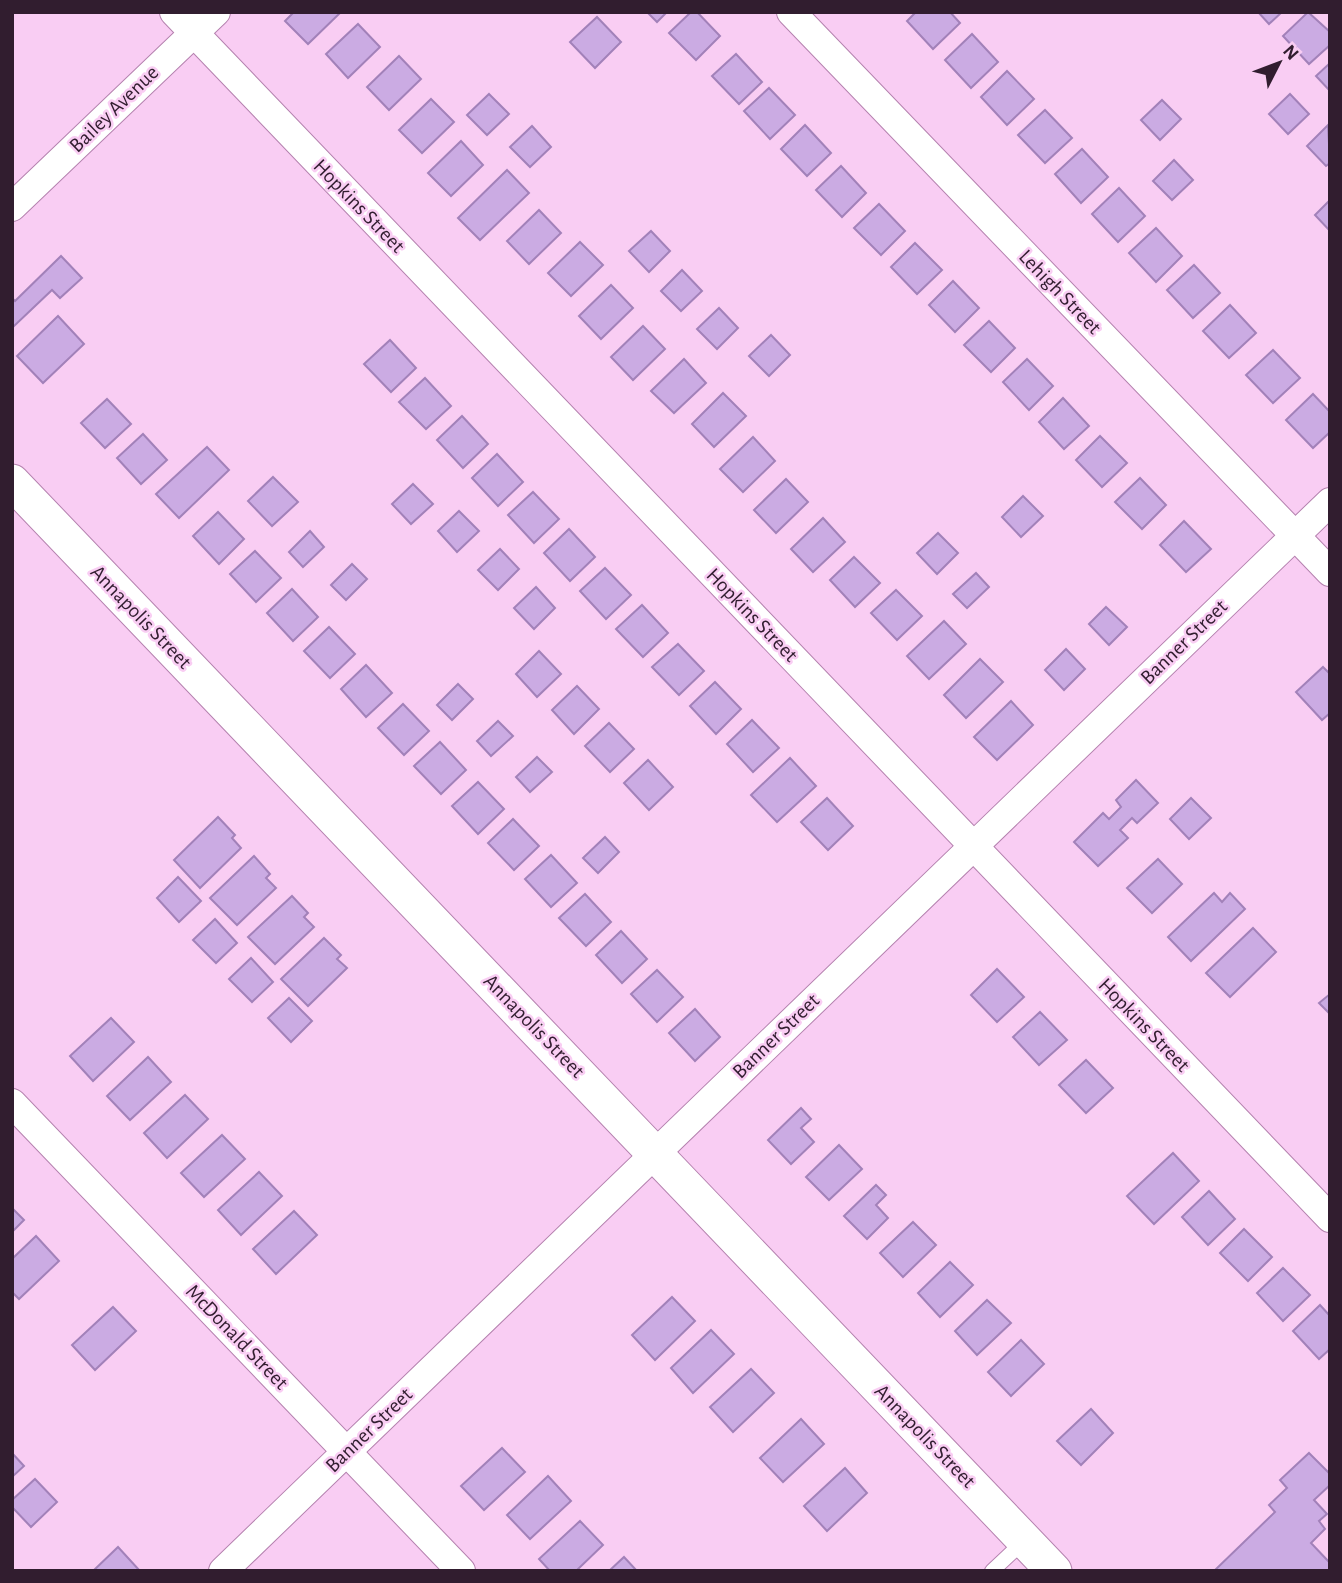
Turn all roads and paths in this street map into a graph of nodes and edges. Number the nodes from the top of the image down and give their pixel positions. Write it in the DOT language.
graph roads {
  1 [pos="174,12"];
  2 [pos="216,12"];
  3 [pos="791,12"];
  4 [pos="194,33"];
  5 [pos="12,207"];
  6 [pos="12,482"];
  7 [pos="1330,502"];
  8 [pos="1295,535"];
  9 [pos="1330,572"];
  10 [pos="973,846"];
  11 [pos="12,1103"];
  12 [pos="655,1153"];
  13 [pos="1330,1218"];
  14 [pos="347,1452"];
  15 [pos="1025,1540"];
  16 [pos="223,1571"];
  17 [pos="461,1571"];
  18 [pos="992,1571"];
  19 [pos="1054,1571"];
  1 -- 4 [label="street, Hopkins Street"];
  2 -- 4 [label="street, Bailey Avenue"];
  3 -- 8 [label="street, Lehigh Street"];
  4 -- 5 [label="street, Bailey Avenue"];
  4 -- 10 [label="street, Hopkins Street"];
  6 -- 12 [label="street, Annapolis Street"];
  7 -- 8 [label="street, Banner Street"];
  8 -- 9 [label="street, Lehigh Street"];
  8 -- 10 [label="street, Banner Street"];
  10 -- 12 [label="street, Banner Street"];
  10 -- 13 [label="street, Hopkins Street"];
  11 -- 14 [label="street, McDonald Street"];
  12 -- 14 [label="street, Banner Street"];
  12 -- 15 [label="street, Annapolis Street"];
  14 -- 16 [label="street, Banner Street"];
  14 -- 17 [label="street, McDonald Street"];
  15 -- 18 [label="lane"];
  15 -- 19 [label="street, Annapolis Street"];
}
